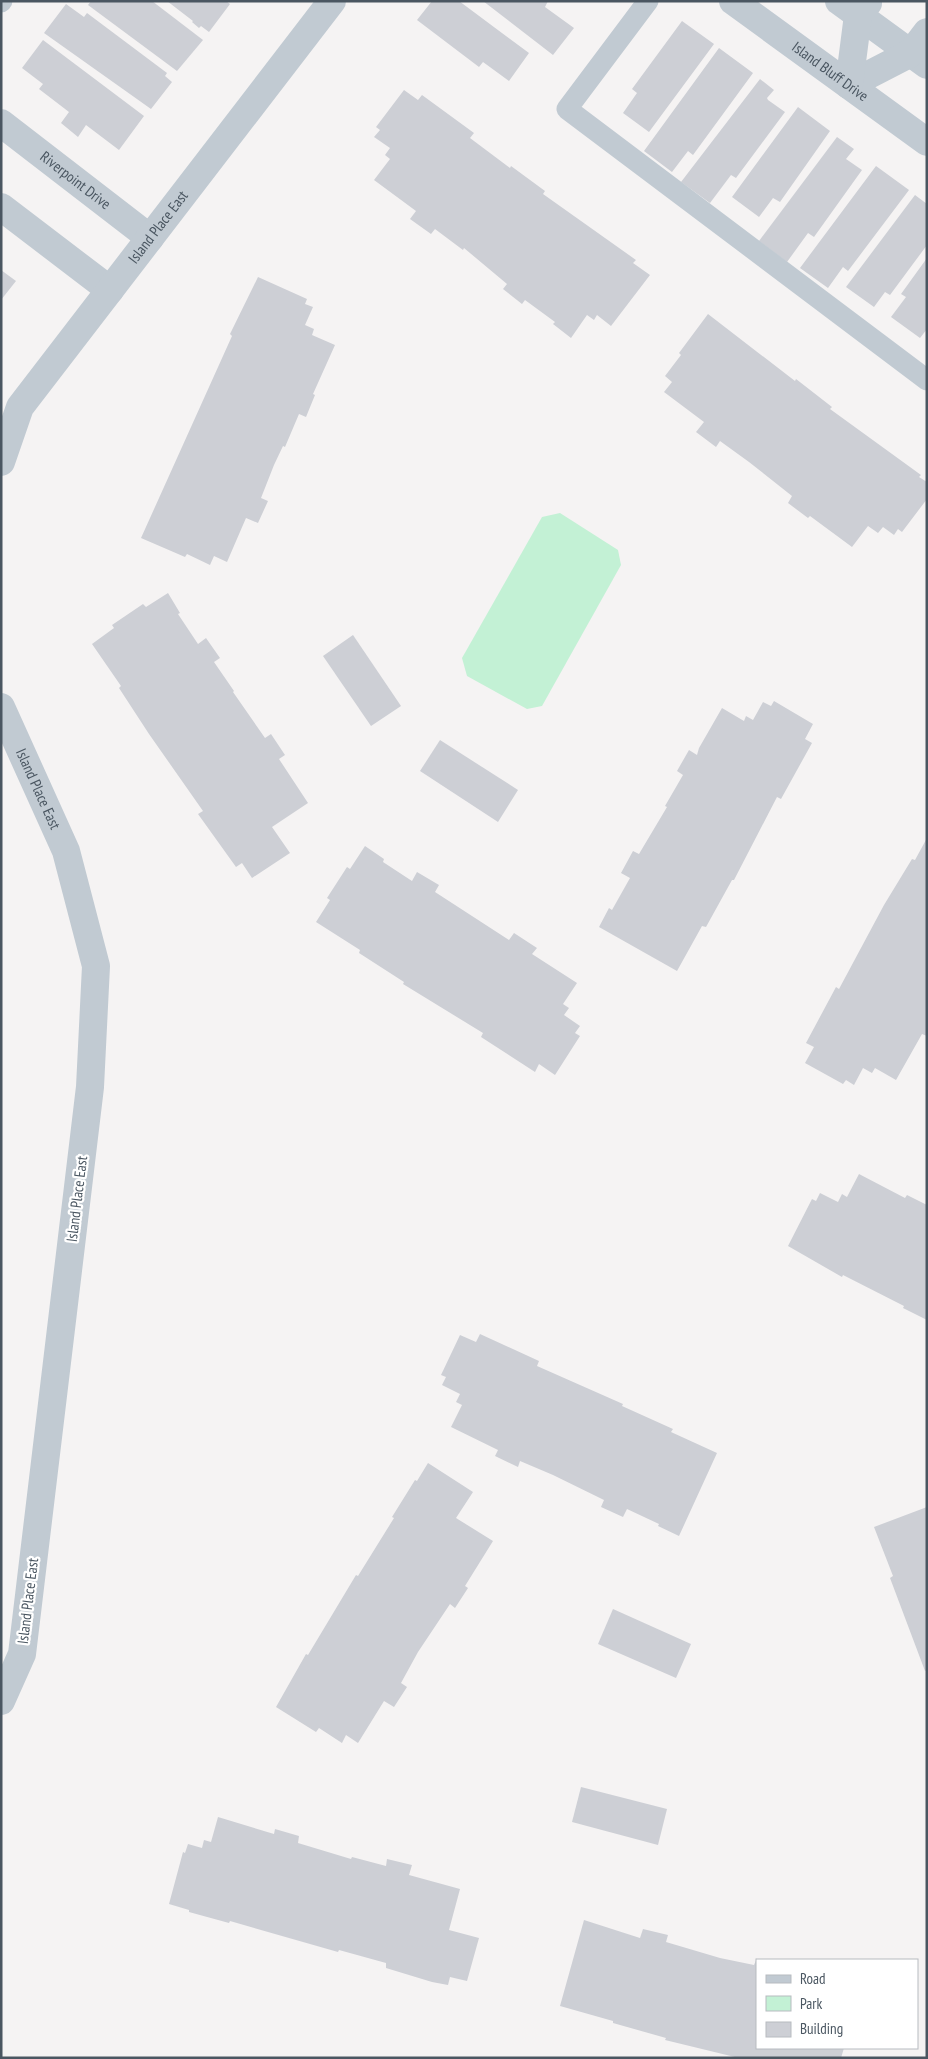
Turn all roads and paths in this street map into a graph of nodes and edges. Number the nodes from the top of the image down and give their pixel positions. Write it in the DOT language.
graph roads {
  1 [pos="332,1"];
  2 [pos="648,1"];
  3 [pos="732,1"];
  4 [pos="856,6"];
  5 [pos="927,32"];
  6 [pos="919,59"];
  7 [pos="849,85"];
  8 [pos="1,123"];
  9 [pos="927,142"];
  10 [pos="1,207"];
  11 [pos="150,238"];
  12 [pos="110,290"];
  13 [pos="927,380"];
  14 [pos="1,462"];
  15 [pos="1,707"];
  16 [pos="1,1701"];
  1 -- 11 [label="street, Island Place East"];
  2 -- 13 [label="lane"];
  3 -- 7 [label="street, Island Bluff Drive"];
  4 -- 6 [label="street"];
  4 -- 7 [label="street"];
  5 -- 6 [label="street"];
  6 -- 7 [label="street"];
  7 -- 9 [label="street, Island Bluff Drive"];
  8 -- 11 [label="street, Riverpoint Drive"];
  10 -- 12 [label="street"];
  11 -- 12 [label="street, Island Place East"];
  12 -- 14 [label="street, Island Place East"];
  15 -- 16 [label="street, Island Place East"];
}
